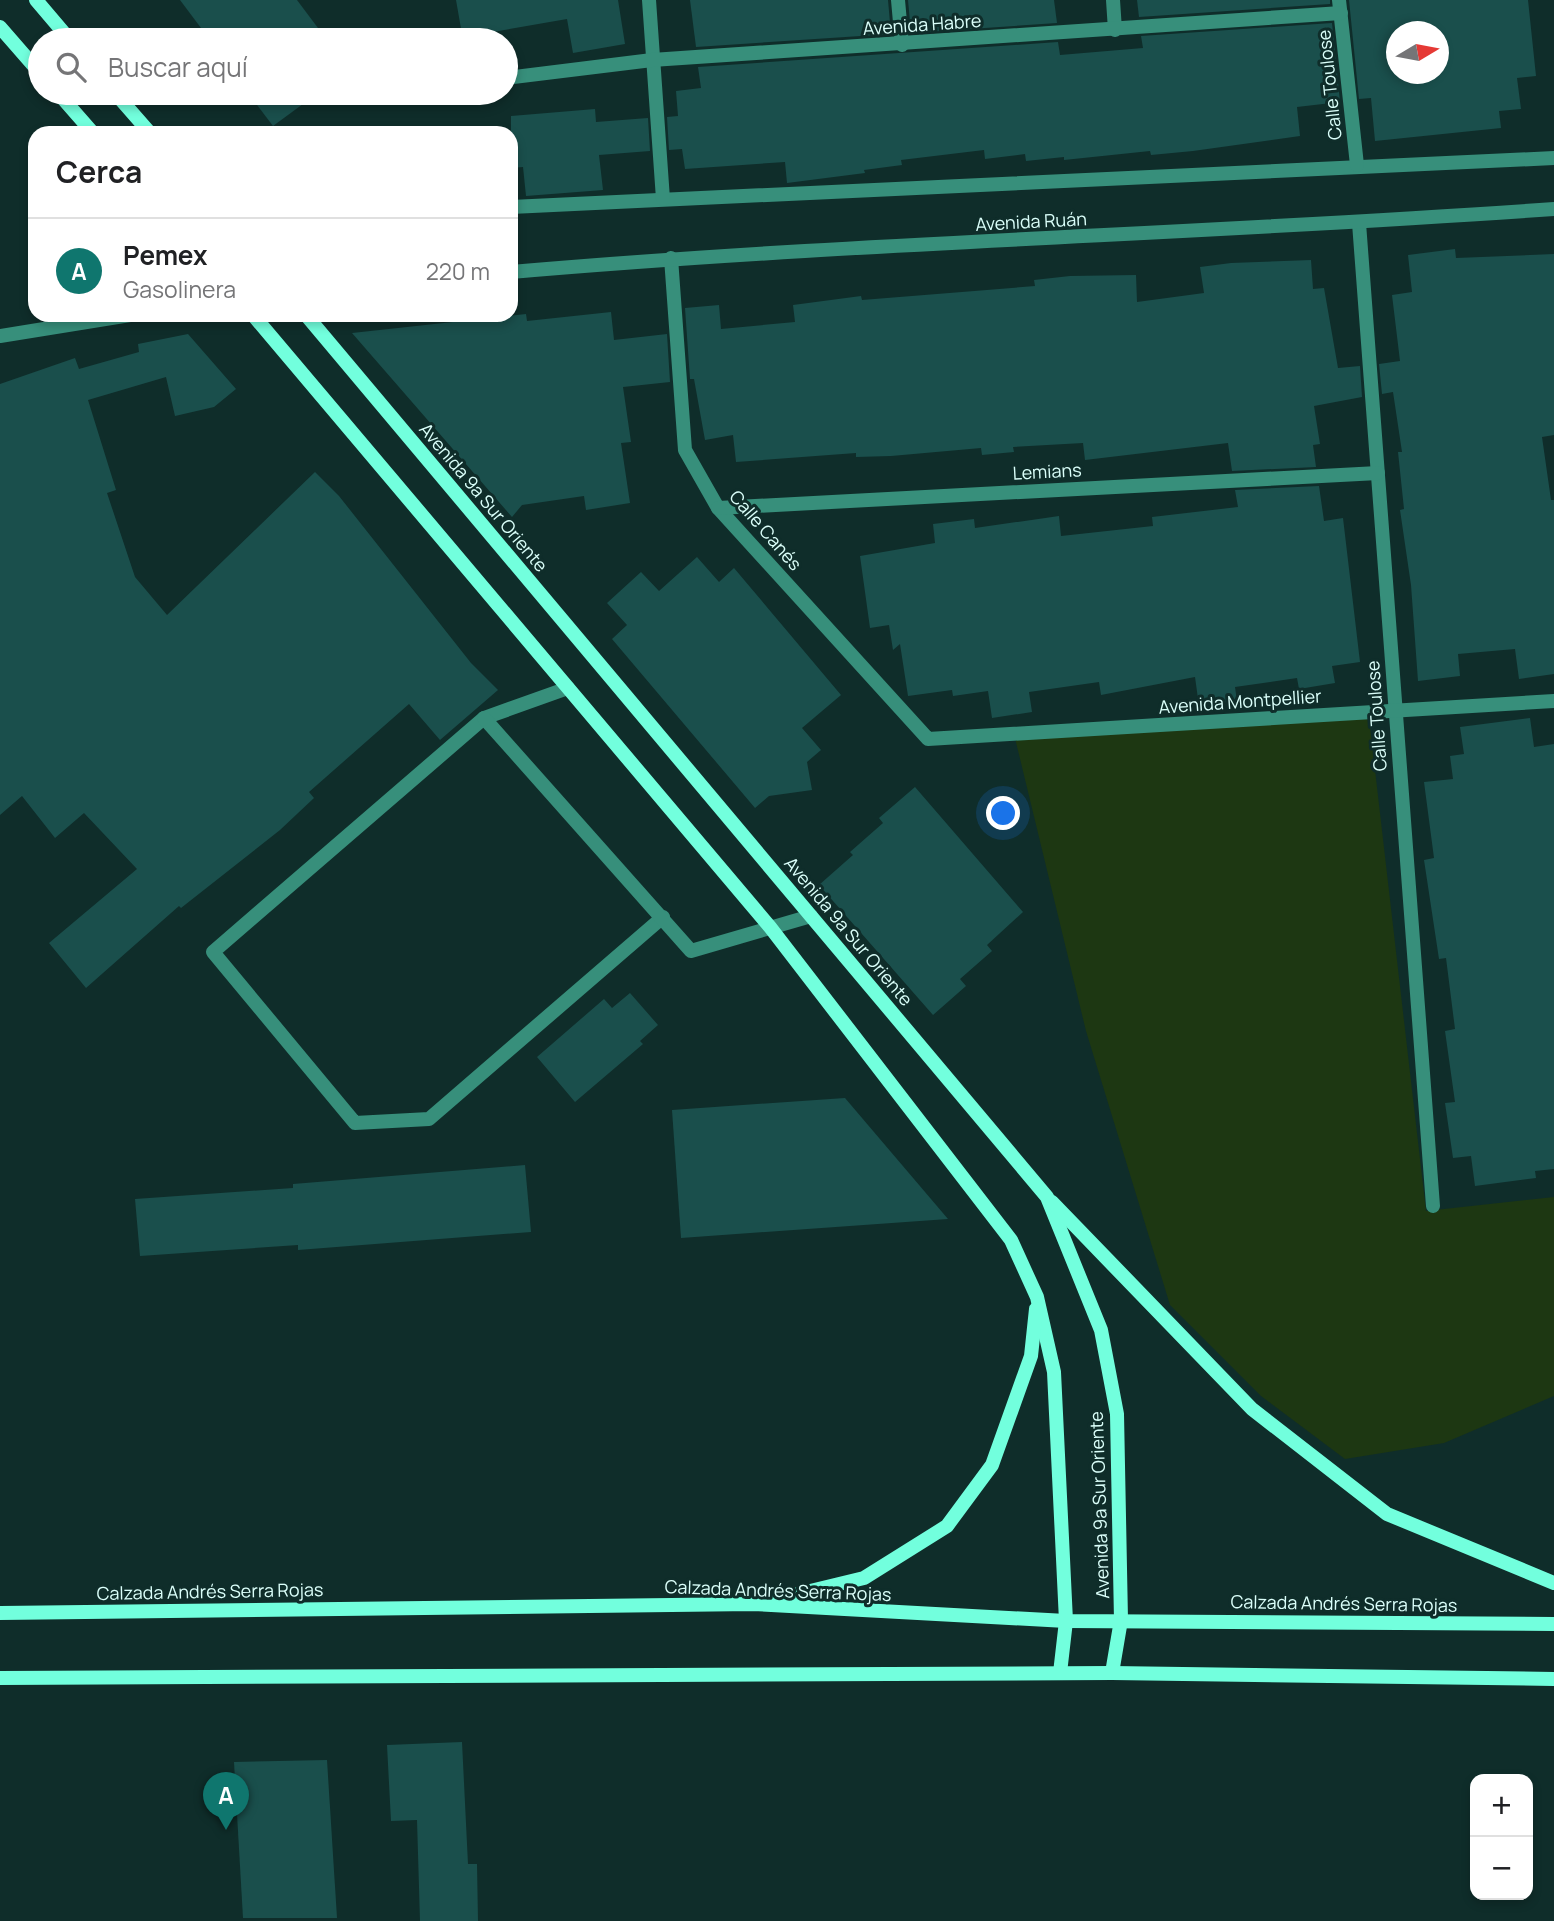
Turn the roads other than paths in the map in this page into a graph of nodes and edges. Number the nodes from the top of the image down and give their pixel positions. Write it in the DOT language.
graph roads {
  1 [pos="36,0"];
  2 [pos="649,0"];
  3 [pos="898,0"];
  4 [pos="1113,0"];
  5 [pos="1340,7"];
  6 [pos="0,27"];
  7 [pos="60,28"];
  8 [pos="1115,30"];
  9 [pos="902,45"];
  10 [pos="28,59"];
  11 [pos="652,60"];
  12 [pos="518,77"];
  13 [pos="68,105"];
  14 [pos="126,105"];
  15 [pos="87,126"];
  16 [pos="144,126"];
  17 [pos="1554,158"];
  18 [pos="1357,165"];
  19 [pos="663,199"];
  20 [pos="518,207"];
  21 [pos="1554,209"];
  22 [pos="1359,223"];
  23 [pos="671,258"];
  24 [pos="518,271"];
  25 [pos="89,322"];
  26 [pos="259,322"];
  27 [pos="312,322"];
  28 [pos="0,337"];
  29 [pos="1378,473"];
  30 [pos="718,508"];
  31 [pos="568,688"];
  32 [pos="1554,701"];
  33 [pos="1395,710"];
  34 [pos="484,718"];
  35 [pos="928,740"];
  36 [pos="811,916"];
  37 [pos="663,917"];
  38 [pos="769,927"];
  39 [pos="1047,1197"];
  40 [pos="1433,1206"];
  41 [pos="1037,1297"];
  42 [pos="1554,1583"];
  43 [pos="753,1604"];
  44 [pos="0,1613"];
  45 [pos="1121,1620"];
  46 [pos="1066,1621"];
  47 [pos="1554,1624"];
  48 [pos="1060,1673"];
  49 [pos="1112,1673"];
  50 [pos="0,1678"];
  51 [pos="1554,1679"];
  1 -- 7 [label="main road"];
  2 -- 11 [label="street"];
  3 -- 9 [label="street"];
  4 -- 8 [label="street"];
  5 -- 8 [label="street, Avenida Habre"];
  5 -- 18 [label="street, Calle Toulose"];
  6 -- 10 [label="main road"];
  8 -- 9 [label="street, Avenida Habre"];
  9 -- 11 [label="street, Avenida Habre"];
  11 -- 12 [label="street, Avenida Habre"];
  11 -- 19 [label="street"];
  13 -- 15 [label="main road"];
  14 -- 16 [label="main road"];
  17 -- 18 [label="street"];
  18 -- 19 [label="street"];
  19 -- 20 [label="street"];
  21 -- 22 [label="street, Avenida Ruán"];
  22 -- 23 [label="street, Avenida Ruán"];
  22 -- 29 [label="street, Calle Toulose"];
  23 -- 24 [label="street, Avenida Ruán"];
  23 -- 30 [label="street, Calle Canés"];
  25 -- 28 [label="street"];
  26 -- 31 [label="main road, Avenida 9a Sur Oriente"];
  27 -- 36 [label="main road, Avenida 9a Sur Oriente"];
  29 -- 30 [label="street, Lemians"];
  29 -- 33 [label="street, Calle Toulose"];
  30 -- 35 [label="street, Calle Canés"];
  31 -- 34 [label="street"];
  31 -- 38 [label="main road, Avenida 9a Sur Oriente"];
  32 -- 33 [label="street, Avenida Montpellier"];
  33 -- 35 [label="street, Avenida Montpellier"];
  33 -- 40 [label="street, Calle Toulose"];
  34 -- 37 [label="street"];
  34 -- 37 [label="street"];
  36 -- 38 [label="street"];
  36 -- 39 [label="main road, Avenida 9a Sur Oriente"];
  37 -- 38 [label="street"];
  38 -- 41 [label="main road, Avenida 9a Sur Oriente"];
  39 -- 42 [label="main road"];
  39 -- 45 [label="main road, Avenida 9a Sur Oriente"];
  41 -- 43 [label="main road"];
  41 -- 46 [label="main road, Avenida 9a Sur Oriente"];
  43 -- 44 [label="main road, Calzada Andrés Serra Rojas"];
  43 -- 46 [label="main road, Calzada Andrés Serra Rojas"];
  45 -- 46 [label="main road, Calzada Andrés Serra Rojas"];
  45 -- 47 [label="main road, Calzada Andrés Serra Rojas"];
  45 -- 49 [label="main road, Avenida 9a Sur Oriente"];
  46 -- 48 [label="main road, Avenida 9a Sur Oriente"];
  48 -- 49 [label="main road"];
  48 -- 50 [label="main road"];
  49 -- 51 [label="main road"];
}
